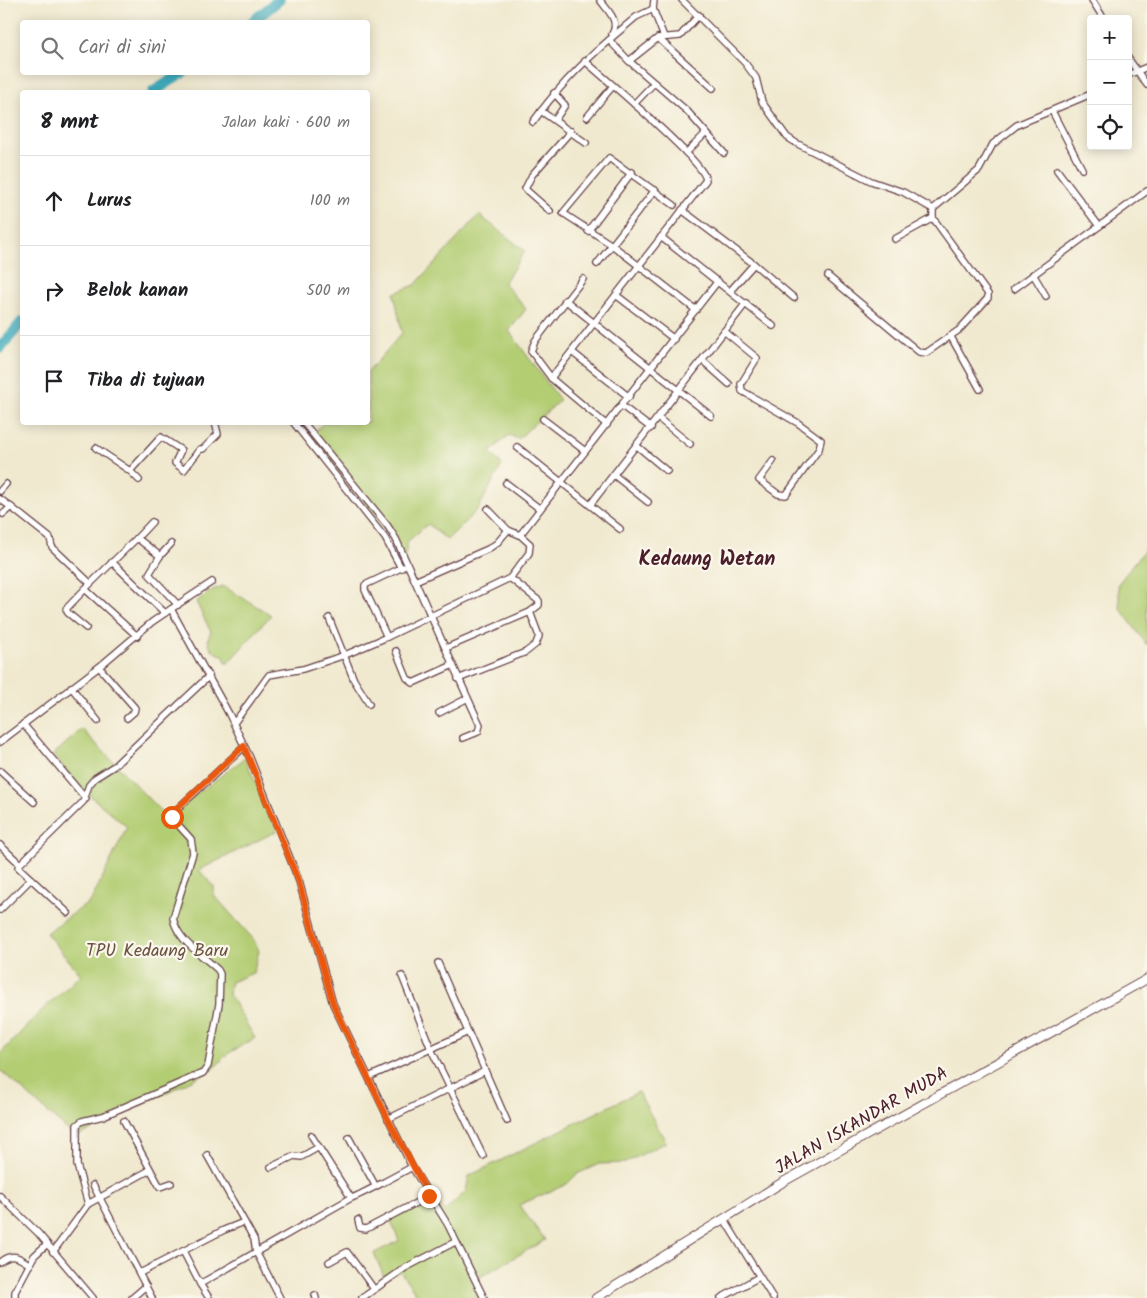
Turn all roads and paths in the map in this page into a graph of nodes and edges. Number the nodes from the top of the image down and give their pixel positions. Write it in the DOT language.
graph roads {
  1 [pos="600,0"];
  2 [pos="654,0"];
  3 [pos="682,0"];
  4 [pos="1092,0"];
  5 [pos="653,9"];
  6 [pos="699,15"];
  7 [pos="1101,15"];
  8 [pos="661,38"];
  9 [pos="609,40"];
  10 [pos="629,60"];
  11 [pos="1129,60"];
  12 [pos="585,61"];
  13 [pos="1147,67"];
  14 [pos="1137,71"];
  15 [pos="1132,74"];
  16 [pos="654,83"];
  17 [pos="1147,85"];
  18 [pos="613,86"];
  19 [pos="713,88"];
  20 [pos="554,93"];
  21 [pos="1087,96"];
  22 [pos="634,104"];
  23 [pos="541,111"];
  24 [pos="1052,111"];
  25 [pos="587,117"];
  26 [pos="556,120"];
  27 [pos="533,122"];
  28 [pos="571,131"];
  29 [pos="706,133"];
  30 [pos="586,142"];
  31 [pos="686,153"];
  32 [pos="724,153"];
  33 [pos="1082,169"];
  34 [pos="1057,170"];
  35 [pos="632,172"];
  36 [pos="655,190"];
  37 [pos="1147,191"];
  38 [pos="674,204"];
  39 [pos="933,209"];
  40 [pos="682,210"];
  41 [pos="550,211"];
  42 [pos="933,218"];
  43 [pos="1099,226"];
  44 [pos="588,231"];
  45 [pos="661,238"];
  46 [pos="895,239"];
  47 [pos="612,245"];
  48 [pos="597,264"];
  49 [pos="754,264"];
  50 [pos="639,266"];
  51 [pos="1033,274"];
  52 [pos="828,276"];
  53 [pos="583,279"];
  54 [pos="718,281"];
  55 [pos="1014,288"];
  56 [pos="731,290"];
  57 [pos="616,294"];
  58 [pos="1046,296"];
  59 [pos="794,298"];
  60 [pos="565,300"];
  61 [pos="746,304"];
  62 [pos="696,310"];
  63 [pos="594,323"];
  64 [pos="773,326"];
  65 [pos="724,331"];
  66 [pos="951,337"];
  67 [pos="674,339"];
  68 [pos="572,352"];
  69 [pos="702,360"];
  70 [pos="651,368"];
  71 [pos="551,378"];
  72 [pos="729,384"];
  73 [pos="679,389"];
  74 [pos="980,389"];
  75 [pos="629,396"];
  76 [pos="622,406"];
  77 [pos="711,416"];
  78 [pos="658,418"];
  79 [pos="543,419"];
  80 [pos="216,425"];
  81 [pos="295,425"];
  82 [pos="305,425"];
  83 [pos="607,425"];
  84 [pos="651,428"];
  85 [pos="690,444"];
  86 [pos="637,446"];
  87 [pos="517,447"];
  88 [pos="96,448"];
  89 [pos="585,451"];
  90 [pos="773,461"];
  91 [pos="130,471"];
  92 [pos="667,471"];
  93 [pos="614,475"];
  94 [pos="139,480"];
  95 [pos="562,481"];
  96 [pos="506,483"];
  97 [pos="6,484"];
  98 [pos="0,492"];
  99 [pos="0,499"];
  100 [pos="648,502"];
  101 [pos="590,505"];
  102 [pos="11,507"];
  103 [pos="488,509"];
  104 [pos="540,509"];
  105 [pos="3,514"];
  106 [pos="152,522"];
  107 [pos="620,529"];
  108 [pos="508,530"];
  109 [pos="520,535"];
  110 [pos="137,538"];
  111 [pos="170,544"];
  112 [pos="160,556"];
  113 [pos="112,562"];
  114 [pos="408,566"];
  115 [pos="401,568"];
  116 [pos="510,578"];
  117 [pos="415,581"];
  118 [pos="212,582"];
  119 [pos="90,583"];
  120 [pos="85,589"];
  121 [pos="178,605"];
  122 [pos="171,609"];
  123 [pos="530,612"];
  124 [pos="164,613"];
  125 [pos="431,617"];
  126 [pos="329,618"];
  127 [pos="86,628"];
  128 [pos="137,636"];
  129 [pos="387,638"];
  130 [pos="446,648"];
  131 [pos="396,651"];
  132 [pos="345,655"];
  133 [pos="454,665"];
  134 [pos="99,667"];
  135 [pos="209,676"];
  136 [pos="458,679"];
  137 [pos="71,687"];
  138 [pos="466,699"];
  139 [pos="369,704"];
  140 [pos="439,713"];
  141 [pos="127,718"];
  142 [pos="98,721"];
  143 [pos="234,722"];
  144 [pos="23,724"];
  145 [pos="463,738"];
  146 [pos="0,742"];
  147 [pos="244,746"];
  148 [pos="0,771"];
  149 [pos="86,799"];
  150 [pos="34,802"];
  151 [pos="0,845"];
  152 [pos="20,864"];
  153 [pos="31,879"];
  154 [pos="0,910"];
  155 [pos="68,913"];
  156 [pos="438,963"];
  157 [pos="402,976"];
  158 [pos="1147,979"];
  159 [pos="468,1032"];
  160 [pos="431,1049"];
  161 [pos="485,1071"];
  162 [pos="369,1077"];
  163 [pos="449,1088"];
  164 [pos="388,1119"];
  165 [pos="124,1121"];
  166 [pos="507,1121"];
  167 [pos="311,1135"];
  168 [pos="349,1138"];
  169 [pos="319,1147"];
  170 [pos="207,1155"];
  171 [pos="483,1156"];
  172 [pos="271,1167"];
  173 [pos="412,1168"];
  174 [pos="150,1170"];
  175 [pos="171,1183"];
  176 [pos="93,1185"];
  177 [pos="375,1185"];
  178 [pos="0,1196"];
  179 [pos="429,1196"];
  180 [pos="100,1197"];
  181 [pos="351,1198"];
  182 [pos="88,1204"];
  183 [pos="724,1219"];
  184 [pos="358,1220"];
  185 [pos="244,1222"];
  186 [pos="455,1242"];
  187 [pos="46,1244"];
  188 [pos="183,1251"];
  189 [pos="53,1252"];
  190 [pos="256,1252"];
  191 [pos="0,1262"];
  192 [pos="329,1262"];
  193 [pos="30,1265"];
  194 [pos="140,1273"];
  195 [pos="759,1277"];
  196 [pos="200,1284"];
  197 [pos="146,1286"];
  198 [pos="374,1289"];
  199 [pos="15,1298"];
  200 [pos="93,1298"];
  201 [pos="132,1298"];
  202 [pos="152,1298"];
  203 [pos="209,1298"];
  204 [pos="280,1298"];
  205 [pos="362,1298"];
  206 [pos="484,1298"];
  207 [pos="596,1298"];
  208 [pos="721,1298"];
  209 [pos="773,1298"];
  1 -- 9 [label="street"];
  2 -- 5 [label="street"];
  3 -- 6 [label="street"];
  4 -- 7 [label="street"];
  5 -- 8 [label="street"];
  5 -- 9 [label="street"];
  6 -- 8 [label="street"];
  6 -- 39 [label="street"];
  8 -- 10 [label="street"];
  8 -- 19 [label="street"];
  9 -- 10 [label="street"];
  9 -- 12 [label="street"];
  10 -- 16 [label="street"];
  11 -- 14 [label="street"];
  12 -- 18 [label="street"];
  12 -- 20 [label="street"];
  13 -- 14 [label="street"];
  14 -- 15 [label="street"];
  14 -- 17 [label="street"];
  16 -- 22 [label="street"];
  16 -- 29 [label="street"];
  18 -- 22 [label="street"];
  18 -- 25 [label="street"];
  20 -- 23 [label="street"];
  20 -- 26 [label="street"];
  21 -- 24 [label="street"];
  22 -- 31 [label="street"];
  23 -- 26 [label="street"];
  23 -- 27 [label="street"];
  24 -- 33 [label="street"];
  24 -- 39 [label="street"];
  26 -- 28 [label="street"];
  28 -- 30 [label="street"];
  28 -- 41 [label="street"];
  29 -- 31 [label="street"];
  29 -- 32 [label="street"];
  31 -- 40 [label="street"];
  34 -- 43 [label="street"];
  35 -- 36 [label="street"];
  35 -- 44 [label="street"];
  35 -- 44 [label="street"];
  36 -- 38 [label="street"];
  36 -- 47 [label="street"];
  37 -- 43 [label="street"];
  39 -- 42 [label="street"];
  40 -- 45 [label="street"];
  40 -- 49 [label="street"];
  42 -- 46 [label="street"];
  42 -- 66 [label="street"];
  43 -- 51 [label="street"];
  44 -- 47 [label="street"];
  45 -- 50 [label="street"];
  45 -- 54 [label="street"];
  47 -- 48 [label="street"];
  47 -- 50 [label="street"];
  49 -- 56 [label="street"];
  49 -- 59 [label="street"];
  50 -- 57 [label="street"];
  50 -- 62 [label="street"];
  51 -- 55 [label="street"];
  51 -- 58 [label="street"];
  52 -- 66 [label="street"];
  53 -- 60 [label="street"];
  54 -- 56 [label="street"];
  54 -- 62 [label="street"];
  56 -- 61 [label="street"];
  57 -- 63 [label="street"];
  57 -- 67 [label="street"];
  60 -- 63 [label="street"];
  60 -- 71 [label="street"];
  61 -- 64 [label="street"];
  61 -- 65 [label="street"];
  62 -- 67 [label="street"];
  63 -- 68 [label="street"];
  63 -- 70 [label="street"];
  65 -- 69 [label="street"];
  65 -- 90 [label="street"];
  66 -- 74 [label="street"];
  67 -- 70 [label="street"];
  68 -- 71 [label="street"];
  68 -- 75 [label="street"];
  69 -- 72 [label="street"];
  69 -- 73 [label="street"];
  70 -- 73 [label="street"];
  70 -- 75 [label="street"];
  71 -- 83 [label="street"];
  73 -- 77 [label="street"];
  73 -- 78 [label="street"];
  75 -- 76 [label="street"];
  76 -- 83 [label="street"];
  76 -- 84 [label="street"];
  78 -- 84 [label="street"];
  78 -- 85 [label="street"];
  79 -- 89 [label="street"];
  80 -- 91 [label="street"];
  81 -- 115 [label="street"];
  82 -- 114 [label="street"];
  83 -- 89 [label="street"];
  84 -- 86 [label="street"];
  86 -- 92 [label="street"];
  86 -- 93 [label="street"];
  87 -- 95 [label="street"];
  88 -- 91 [label="street"];
  89 -- 95 [label="street"];
  91 -- 94 [label="street"];
  93 -- 100 [label="street"];
  93 -- 101 [label="street"];
  95 -- 101 [label="street"];
  95 -- 104 [label="street"];
  96 -- 104 [label="street"];
  97 -- 98 [label="street"];
  99 -- 102 [label="street"];
  101 -- 107 [label="street"];
  102 -- 105 [label="street"];
  102 -- 119 [label="street"];
  103 -- 108 [label="street"];
  104 -- 109 [label="street"];
  106 -- 110 [label="street"];
  108 -- 109 [label="street"];
  108 -- 117 [label="street"];
  109 -- 116 [label="street"];
  110 -- 112 [label="street"];
  110 -- 113 [label="street"];
  111 -- 112 [label="street"];
  112 -- 121 [label="street"];
  113 -- 119 [label="street"];
  113 -- 124 [label="street"];
  114 -- 115 [label="street"];
  114 -- 117 [label="street"];
  115 -- 129 [label="street"];
  116 -- 123 [label="street"];
  116 -- 125 [label="street"];
  117 -- 125 [label="street"];
  118 -- 121 [label="street"];
  119 -- 120 [label="street"];
  120 -- 127 [label="street"];
  120 -- 128 [label="street"];
  121 -- 122 [label="street"];
  122 -- 124 [label="street"];
  122 -- 135 [label="street"];
  123 -- 130 [label="street"];
  123 -- 136 [label="street"];
  124 -- 128 [label="street"];
  125 -- 129 [label="street"];
  125 -- 130 [label="street"];
  126 -- 132 [label="street"];
  128 -- 134 [label="street"];
  129 -- 132 [label="street"];
  130 -- 133 [label="street"];
  131 -- 133 [label="street"];
  132 -- 139 [label="street"];
  132 -- 143 [label="street"];
  133 -- 136 [label="street"];
  134 -- 137 [label="street"];
  134 -- 141 [label="street"];
  135 -- 143 [label="street"];
  135 -- 149 [label="street"];
  136 -- 138 [label="street"];
  137 -- 142 [label="street"];
  137 -- 144 [label="street"];
  138 -- 140 [label="street"];
  138 -- 145 [label="street"];
  143 -- 147 [label="street"];
  144 -- 146 [label="street"];
  144 -- 149 [label="street"];
  147 -- 162 [label="street"];
  147 -- 182 [label="street"];
  148 -- 150 [label="street"];
  149 -- 152 [label="street"];
  151 -- 152 [label="street"];
  152 -- 153 [label="street"];
  153 -- 154 [label="street"];
  153 -- 155 [label="street"];
  156 -- 159 [label="street"];
  157 -- 160 [label="street"];
  158 -- 183 [label="street, JALAN ISKANDAR MUDA"];
  159 -- 160 [label="street"];
  159 -- 161 [label="street"];
  160 -- 162 [label="street"];
  160 -- 163 [label="street"];
  161 -- 163 [label="street"];
  161 -- 166 [label="street"];
  162 -- 164 [label="street"];
  163 -- 164 [label="street"];
  163 -- 171 [label="street"];
  164 -- 173 [label="street"];
  165 -- 174 [label="street"];
  167 -- 169 [label="street"];
  168 -- 177 [label="street"];
  169 -- 172 [label="street"];
  169 -- 181 [label="street"];
  170 -- 185 [label="street"];
  173 -- 177 [label="street"];
  173 -- 179 [label="street"];
  174 -- 175 [label="street"];
  174 -- 180 [label="street"];
  176 -- 180 [label="street"];
  177 -- 181 [label="street"];
  178 -- 187 [label="street"];
  179 -- 184 [label="street"];
  179 -- 186 [label="street"];
  180 -- 182 [label="street"];
  180 -- 194 [label="street"];
  181 -- 190 [label="street"];
  182 -- 189 [label="street"];
  183 -- 195 [label="street"];
  183 -- 207 [label="street, JALAN ISKANDAR MUDA"];
  185 -- 188 [label="street"];
  185 -- 190 [label="street"];
  186 -- 198 [label="street"];
  186 -- 206 [label="street"];
  187 -- 189 [label="street"];
  187 -- 193 [label="street"];
  188 -- 194 [label="street"];
  188 -- 196 [label="street"];
  189 -- 200 [label="street"];
  190 -- 196 [label="street"];
  190 -- 204 [label="street"];
  191 -- 193 [label="street"];
  192 -- 198 [label="street"];
  193 -- 199 [label="street"];
  194 -- 197 [label="street"];
  195 -- 208 [label="street"];
  195 -- 209 [label="street"];
  196 -- 203 [label="street"];
  197 -- 201 [label="street"];
  197 -- 202 [label="street"];
  198 -- 205 [label="street"];
}
